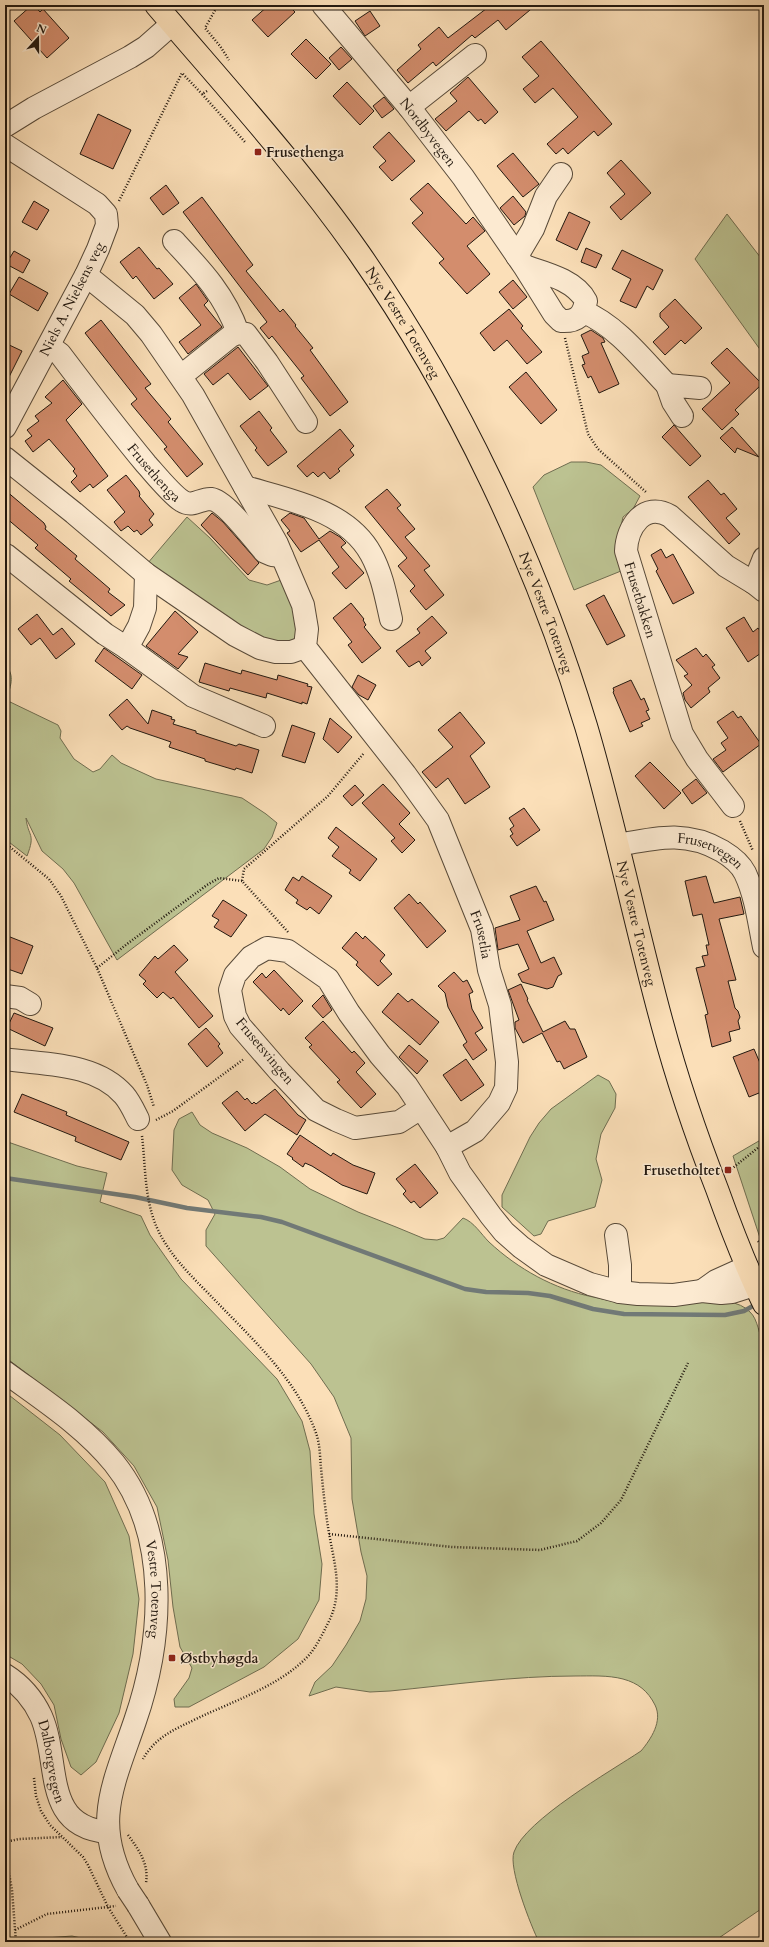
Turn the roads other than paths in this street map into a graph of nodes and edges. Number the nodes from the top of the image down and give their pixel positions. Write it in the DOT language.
graph roads {
  1 [pos="156,5"];
  2 [pos="324,5"];
  3 [pos="172,24"];
  4 [pos="475,55"];
  5 [pos="410,107"];
  6 [pos="5,126"];
  7 [pos="5,145"];
  8 [pos="561,174"];
  9 [pos="174,241"];
  10 [pos="520,261"];
  11 [pos="86,275"];
  12 [pos="584,312"];
  13 [pos="238,333"];
  14 [pos="49,346"];
  15 [pos="181,376"];
  16 [pos="667,385"];
  17 [pos="700,388"];
  18 [pos="682,416"];
  19 [pos="306,422"];
  20 [pos="5,427"];
  21 [pos="5,458"];
  22 [pos="245,487"];
  23 [pos="6,555"];
  24 [pos="282,556"];
  25 [pos="764,558"];
  26 [pos="146,574"];
  27 [pos="759,587"];
  28 [pos="391,619"];
  29 [pos="305,647"];
  30 [pos="127,648"];
  31 [pos="264,726"];
  32 [pos="733,806"];
  33 [pos="618,845"];
  34 [pos="764,947"];
  35 [pos="5,996"];
  36 [pos="30,1004"];
  37 [pos="5,1059"];
  38 [pos="421,1108"];
  39 [pos="147,1119"];
  40 [pos="447,1147"];
  41 [pos="616,1235"];
  42 [pos="750,1276"];
  43 [pos="620,1292"];
  44 [pos="764,1304"];
  45 [pos="5,1372"];
  46 [pos="5,1675"];
  47 [pos="117,1832"];
  48 [pos="160,1942"];
  1 -- 3 [label="main road, Nye Vestre Totenveg"];
  2 -- 5 [label="street, Nordbyvegen"];
  3 -- 6 [label="street"];
  3 -- 33 [label="main road, Nye Vestre Totenveg"];
  4 -- 5 [label="street"];
  5 -- 10 [label="street, Nordbyvegen"];
  7 -- 11 [label="street, Niels A. Nielsens veg"];
  8 -- 10 [label="street"];
  9 -- 13 [label="street"];
  10 -- 12 [label="street"];
  10 -- 12 [label="street, Nordbyvegen"];
  11 -- 14 [label="street, Niels A. Nielsens veg"];
  11 -- 15 [label="street"];
  12 -- 16 [label="street"];
  13 -- 15 [label="street"];
  13 -- 19 [label="street"];
  14 -- 20 [label="street, Niels A. Nielsens veg"];
  14 -- 24 [label="street, Frusethenga"];
  15 -- 22 [label="street"];
  16 -- 17 [label="street"];
  16 -- 18 [label="street"];
  21 -- 26 [label="street"];
  22 -- 24 [label="street"];
  22 -- 28 [label="street"];
  23 -- 30 [label="street"];
  24 -- 29 [label="street"];
  25 -- 27 [label="street"];
  26 -- 29 [label="street"];
  26 -- 30 [label="street"];
  27 -- 32 [label="street, Frusetbakken"];
  29 -- 40 [label="street, Frusetlia"];
  30 -- 31 [label="street"];
  33 -- 34 [label="street, Frusetvegen"];
  33 -- 42 [label="main road, Nye Vestre Totenveg"];
  35 -- 36 [label="street"];
  37 -- 39 [label="street"];
  38 -- 38 [label="street, Frusetsvingen"];
  38 -- 40 [label="street, Frusetsvingen"];
  40 -- 43 [label="street"];
  41 -- 43 [label="street"];
  42 -- 43 [label="street"];
  42 -- 44 [label="main road, Nye Vestre Totenveg"];
  45 -- 47 [label="street, Vestre Totenveg"];
  46 -- 47 [label="street, Dalborgvegen"];
  47 -- 48 [label="street, Vestre Totenveg"];
}
